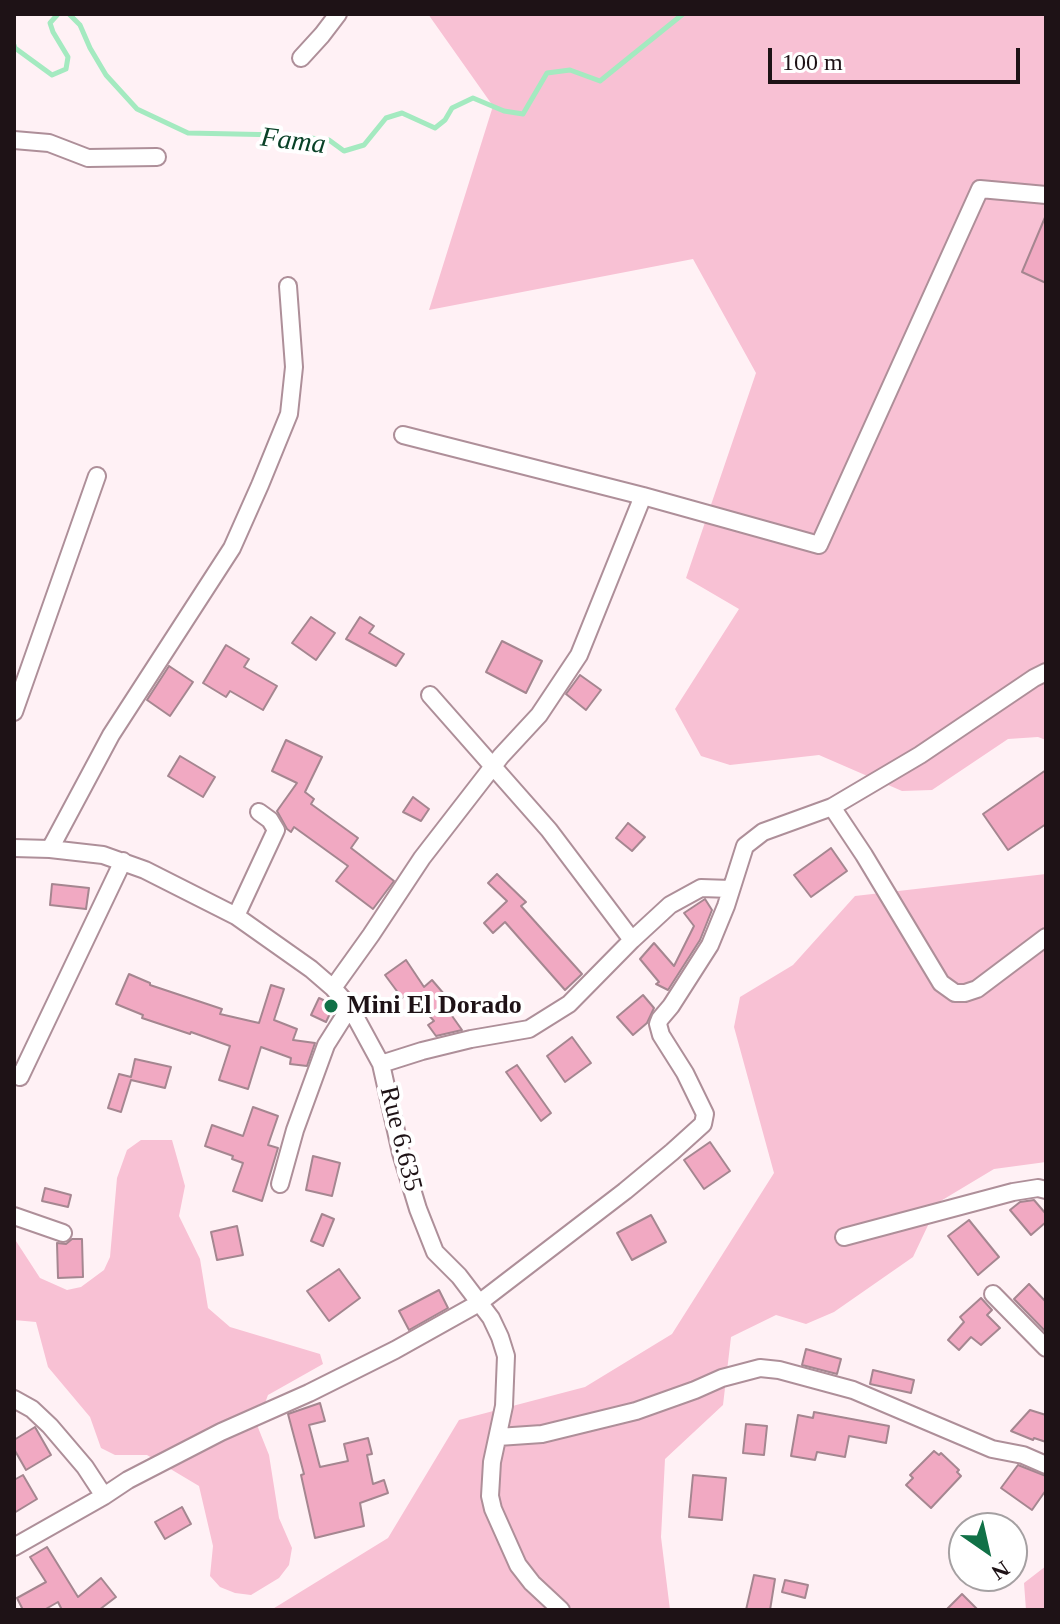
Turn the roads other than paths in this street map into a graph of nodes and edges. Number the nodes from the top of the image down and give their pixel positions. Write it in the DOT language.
graph roads {
  1 [pos="338,14"];
  2 [pos="301,58"];
  3 [pos="14,140"];
  4 [pos="157,157"];
  5 [pos="1046,195"];
  6 [pos="288,286"];
  7 [pos="403,435"];
  8 [pos="97,476"];
  9 [pos="643,496"];
  10 [pos="1046,672"];
  11 [pos="430,695"];
  12 [pos="14,712"];
  13 [pos="493,768"];
  14 [pos="832,807"];
  15 [pos="259,812"];
  16 [pos="14,848"];
  17 [pos="50,849"];
  18 [pos="123,861"];
  19 [pos="731,889"];
  20 [pos="236,916"];
  21 [pos="1046,937"];
  22 [pos="632,940"];
  23 [pos="333,988"];
  24 [pos="350,1007"];
  25 [pos="381,1064"];
  26 [pos="14,1074"];
  27 [pos="280,1184"];
  28 [pos="1046,1190"];
  29 [pos="14,1216"];
  30 [pos="63,1233"];
  31 [pos="844,1237"];
  32 [pos="993,1294"];
  33 [pos="479,1303"];
  34 [pos="1046,1348"];
  35 [pos="14,1399"];
  36 [pos="498,1437"];
  37 [pos="1046,1465"];
  38 [pos="104,1496"];
  39 [pos="14,1547"];
  40 [pos="561,1610"];
  1 -- 2 [label="street"];
  3 -- 4 [label="street"];
  5 -- 9 [label="street"];
  6 -- 17 [label="street"];
  7 -- 9 [label="street"];
  8 -- 12 [label="street"];
  9 -- 13 [label="street"];
  10 -- 14 [label="street"];
  11 -- 13 [label="street"];
  13 -- 22 [label="street"];
  13 -- 23 [label="street"];
  14 -- 19 [label="street"];
  14 -- 21 [label="street"];
  15 -- 20 [label="street"];
  16 -- 17 [label="street, Rue 6.635"];
  17 -- 18 [label="street, Rue 6.635"];
  18 -- 20 [label="street, Rue 6.635"];
  18 -- 26 [label="street"];
  19 -- 22 [label="street"];
  19 -- 33 [label="street"];
  20 -- 23 [label="street, Rue 6.635"];
  22 -- 25 [label="street"];
  23 -- 24 [label="street, Rue 6.635"];
  24 -- 25 [label="street, Rue 6.635"];
  24 -- 27 [label="street"];
  25 -- 33 [label="street, Rue 6.635"];
  28 -- 31 [label="street"];
  29 -- 30 [label="street"];
  32 -- 34 [label="street"];
  33 -- 36 [label="street, Rue 6.635"];
  33 -- 38 [label="street"];
  35 -- 38 [label="street"];
  36 -- 37 [label="street"];
  36 -- 40 [label="street, Rue 6.635"];
  38 -- 39 [label="street"];
}
